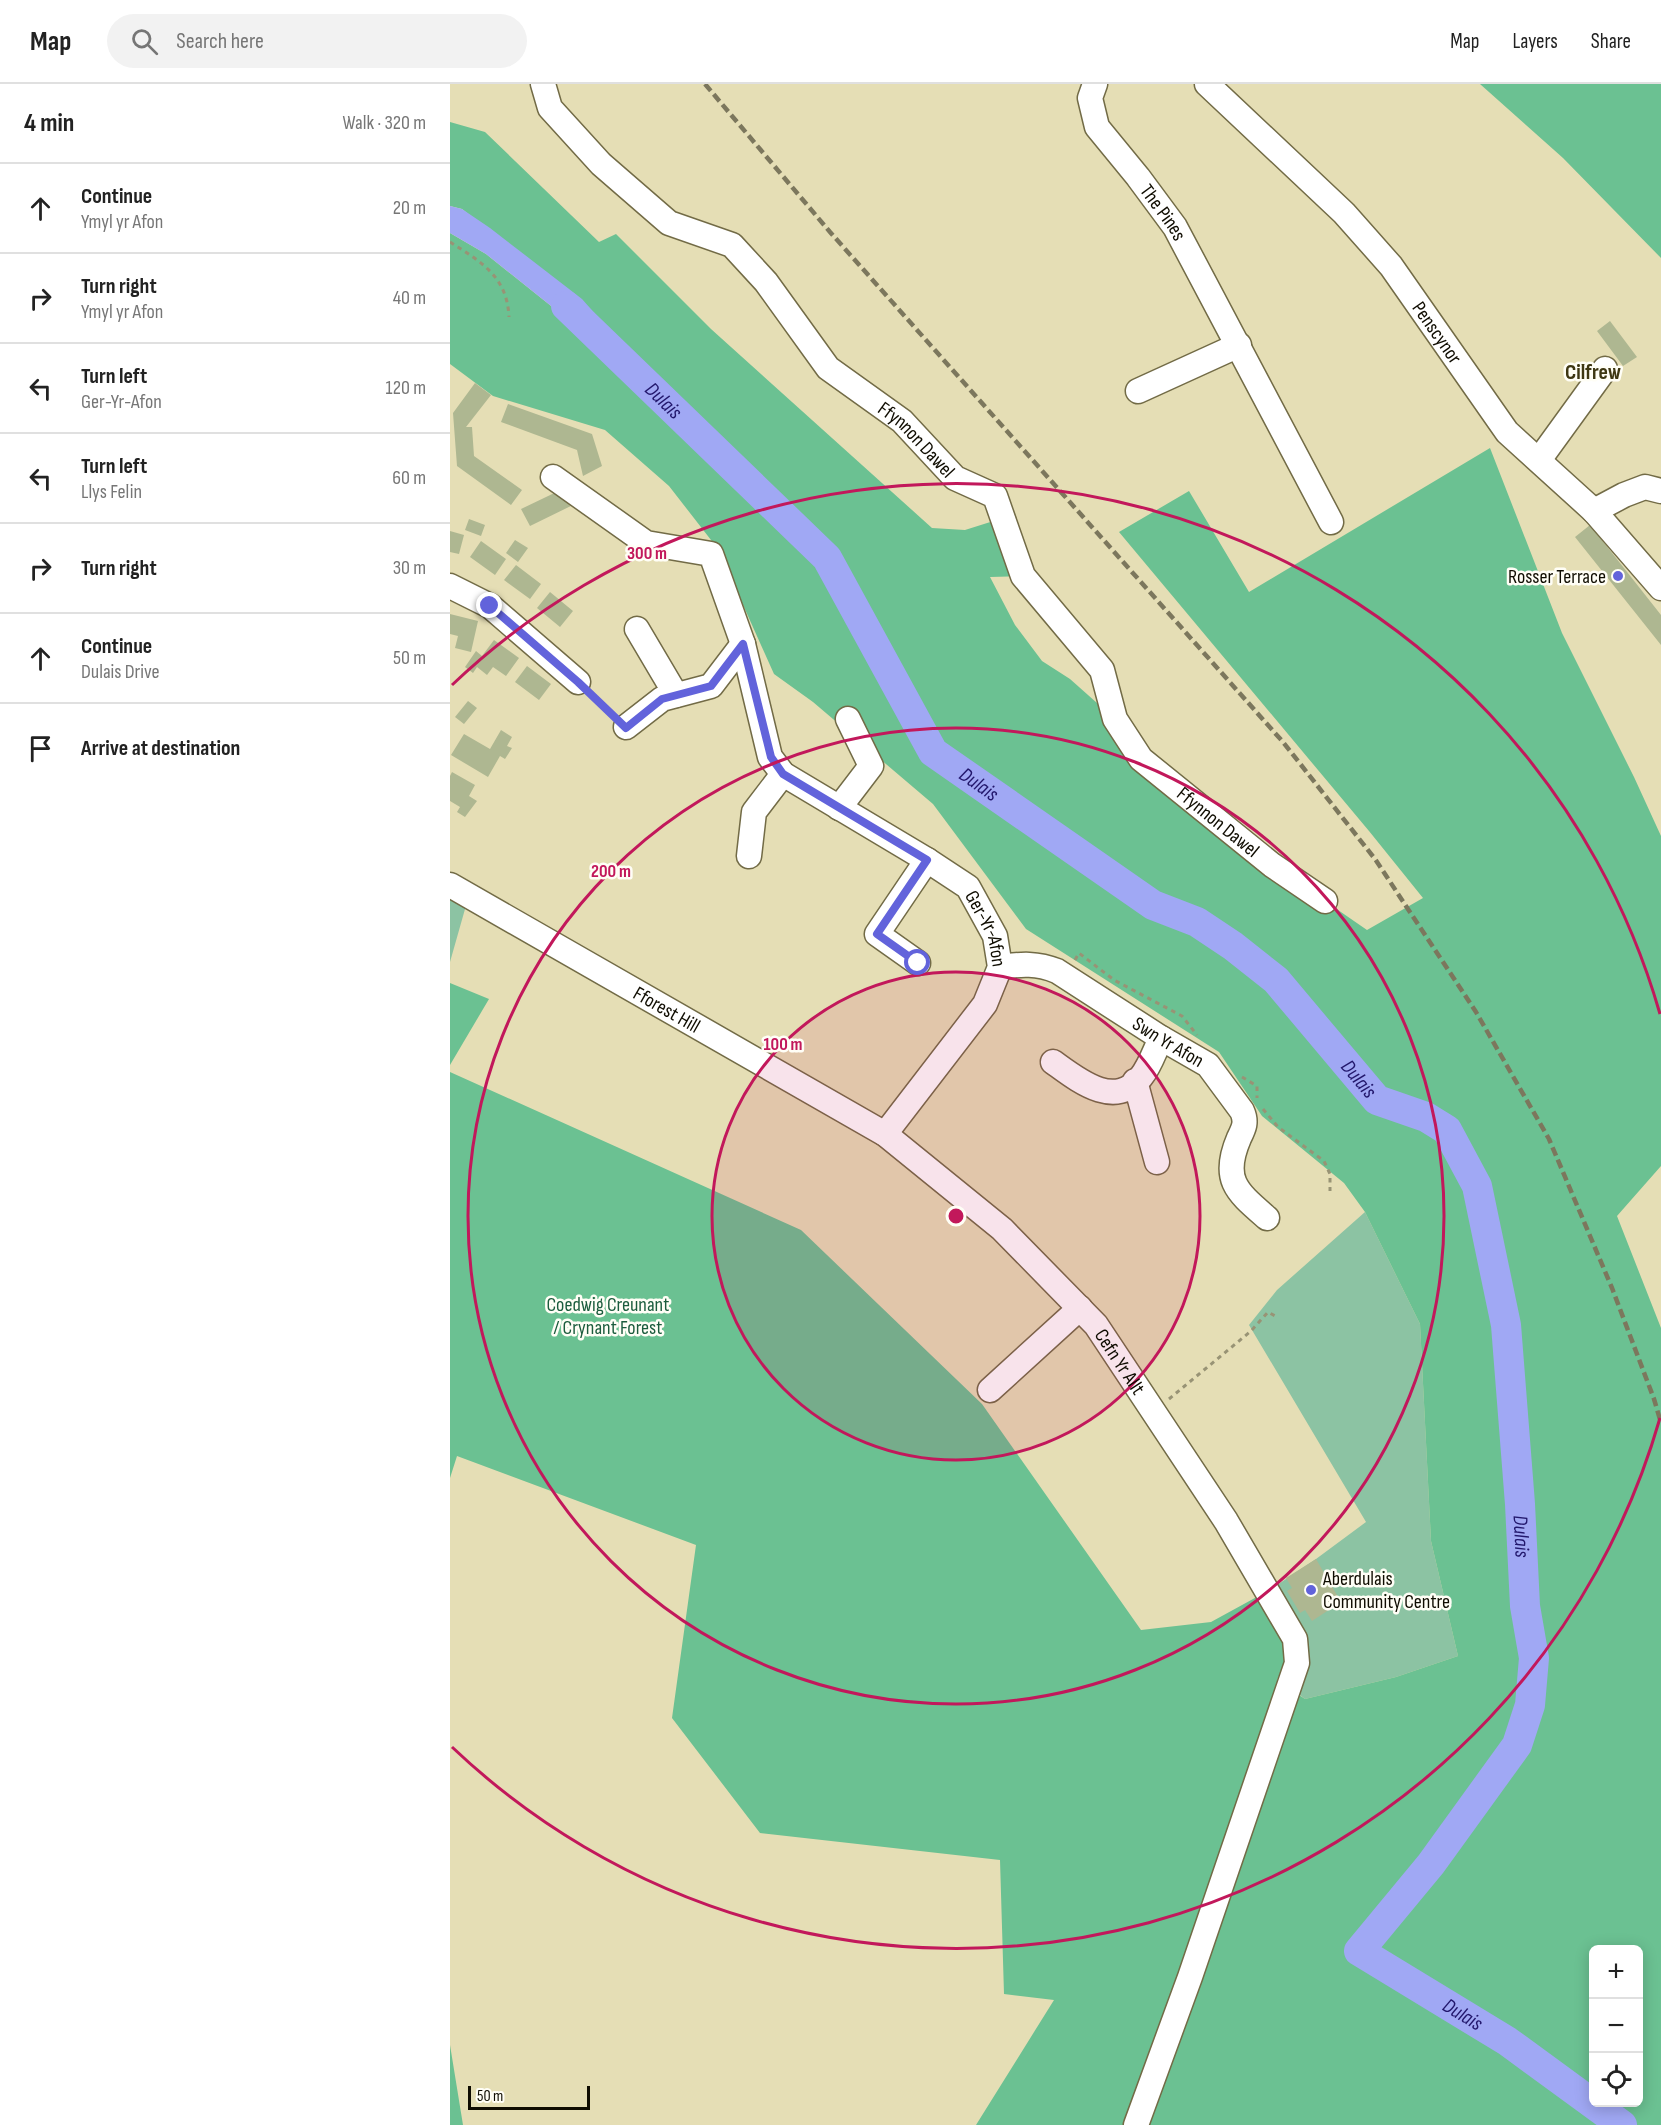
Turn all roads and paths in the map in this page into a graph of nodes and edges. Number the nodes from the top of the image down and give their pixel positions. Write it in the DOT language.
graph roads {
  1 [pos="543,84"];
  2 [pos="1095,84"];
  3 [pos="1207,84"];
  4 [pos="450,242"];
  5 [pos="509,317"];
  6 [pos="1239,345"];
  7 [pos="1605,369"];
  8 [pos="1138,391"];
  9 [pos="1539,460"];
  10 [pos="553,477"];
  11 [pos="1661,491"];
  12 [pos="1594,511"];
  13 [pos="1331,522"];
  14 [pos="450,586"];
  15 [pos="1661,588"];
  16 [pos="637,629"];
  17 [pos="743,644"];
  18 [pos="578,682"];
  19 [pos="676,695"];
  20 [pos="848,719"];
  21 [pos="626,728"];
  22 [pos="783,774"];
  23 [pos="839,808"];
  24 [pos="749,856"];
  25 [pos="927,860"];
  26 [pos="450,885"];
  27 [pos="1325,901"];
  28 [pos="918,963"];
  29 [pos="1000,967"];
  30 [pos="1161,1038"];
  31 [pos="1053,1062"];
  32 [pos="1135,1081"];
  33 [pos="885,1134"];
  34 [pos="1157,1162"];
  35 [pos="1267,1218"];
  36 [pos="1080,1308"];
  37 [pos="1276,1317"];
  38 [pos="990,1390"];
  39 [pos="1154,1412"];
  40 [pos="1136,2125"];
  1 -- 27 [label="street, Ffynnon Dawel"];
  2 -- 6 [label="street, The Pines"];
  3 -- 9 [label="street, Penscynor"];
  4 -- 5 [label="path"];
  6 -- 8 [label="street"];
  6 -- 13 [label="street, The Pines"];
  7 -- 9 [label="street"];
  9 -- 12 [label="street, Penscynor"];
  10 -- 17 [label="street"];
  11 -- 12 [label="street"];
  12 -- 15 [label="street, Penscynor"];
  14 -- 18 [label="street"];
  16 -- 19 [label="street"];
  17 -- 19 [label="street"];
  17 -- 22 [label="street"];
  18 -- 21 [label="path"];
  19 -- 21 [label="street"];
  20 -- 23 [label="street"];
  22 -- 23 [label="street, Ger-Yr-Afon"];
  22 -- 24 [label="street"];
  23 -- 25 [label="street, Ger-Yr-Afon"];
  25 -- 28 [label="street"];
  25 -- 29 [label="street, Ger-Yr-Afon"];
  26 -- 33 [label="street, Fforest Hill"];
  29 -- 30 [label="street, Swn Yr Afon"];
  29 -- 33 [label="street, Ger-Yr-Afon"];
  30 -- 32 [label="street"];
  30 -- 35 [label="street, Swn Yr Afon"];
  31 -- 32 [label="street"];
  32 -- 34 [label="street"];
  33 -- 36 [label="street, Cefn Yr Allt"];
  36 -- 38 [label="street"];
  36 -- 39 [label="street, Cefn Yr Allt"];
  37 -- 39 [label="path"];
  39 -- 40 [label="street, Cefn Yr Allt"];
}
